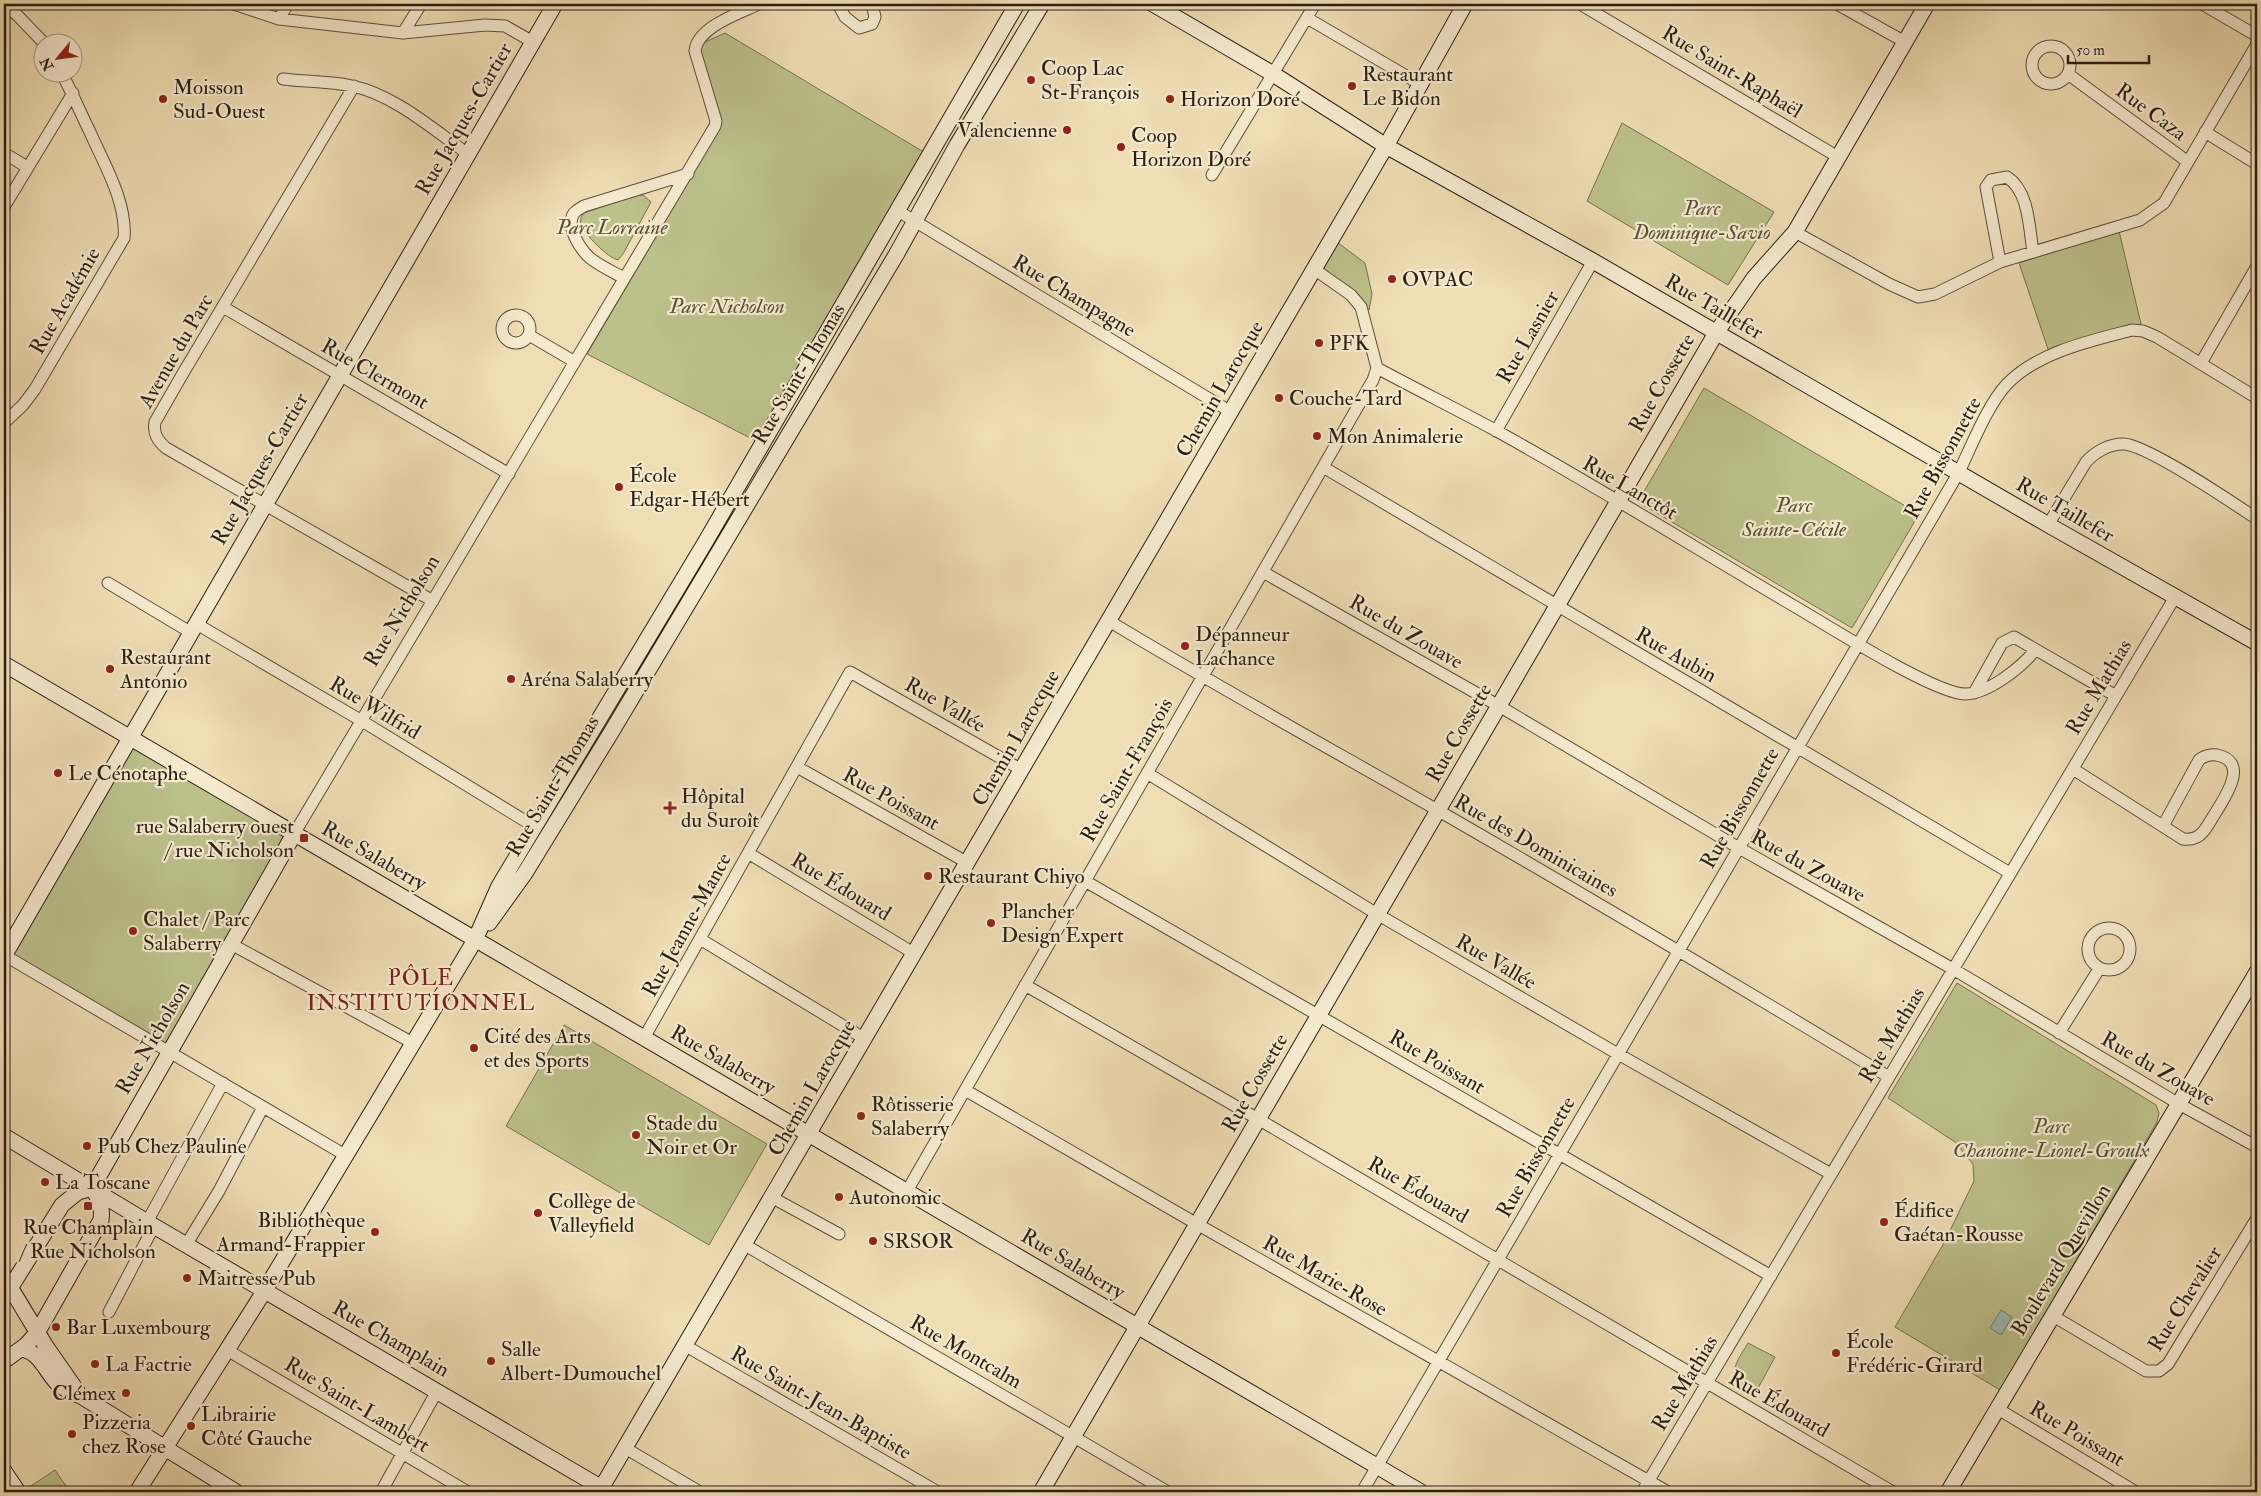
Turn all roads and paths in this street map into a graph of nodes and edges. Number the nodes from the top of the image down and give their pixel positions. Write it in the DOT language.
graph roads {
  1 [pos="234,4"];
  2 [pos="288,4"];
  3 [pos="421,4"];
  4 [pos="555,4"];
  5 [pos="759,4"];
  6 [pos="838,4"];
  7 [pos="872,4"];
  8 [pos="1017,4"];
  9 [pos="1042,4"];
  10 [pos="1153,4"];
  11 [pos="1315,4"];
  12 [pos="1465,4"];
  13 [pos="1580,4"];
  14 [pos="1837,4"];
  15 [pos="1927,4"];
  16 [pos="2202,4"];
  17 [pos="4,5"];
  18 [pos="1307,18"];
  19 [pos="279,19"];
  20 [pos="33,32"];
  21 [pos="403,33"];
  22 [pos="2257,36"];
  23 [pos="533,42"];
  24 [pos="1905,42"];
  25 [pos="2257,44"];
  26 [pos="1274,74"];
  27 [pos="2068,74"];
  28 [pos="283,79"];
  29 [pos="67,82"];
  30 [pos="1420,84"];
  31 [pos="354,86"];
  32 [pos="73,93"];
  33 [pos="2206,132"];
  34 [pos="1386,146"];
  35 [pos="4,153"];
  36 [pos="468,154"];
  37 [pos="1838,157"];
  38 [pos="2188,162"];
  39 [pos="2257,164"];
  40 [pos="28,167"];
  41 [pos="688,174"];
  42 [pos="1212,175"];
  43 [pos="4,207"];
  44 [pos="898,211"];
  45 [pos="914,221"];
  46 [pos="1795,232"];
  47 [pos="2033,252"];
  48 [pos="1593,261"];
  49 [pos="2000,262"];
  50 [pos="2257,266"];
  51 [pos="1314,269"];
  52 [pos="624,278"];
  53 [pos="223,307"];
  54 [pos="1716,333"];
  55 [pos="529,335"];
  56 [pos="575,362"];
  57 [pos="2200,363"];
  58 [pos="1377,368"];
  59 [pos="340,375"];
  60 [pos="2257,398"];
  61 [pos="1231,412"];
  62 [pos="4,423"];
  63 [pos="1496,431"];
  64 [pos="763,442"];
  65 [pos="777,452"];
  66 [pos="1323,467"];
  67 [pos="1959,472"];
  68 [pos="509,474"];
  69 [pos="1617,502"];
  70 [pos="265,503"];
  71 [pos="2257,518"];
  72 [pos="2048,525"];
  73 [pos="1262,572"];
  74 [pos="108,583"];
  75 [pos="2175,597"];
  76 [pos="433,601"];
  77 [pos="1556,607"];
  78 [pos="1109,620"];
  79 [pos="193,628"];
  80 [pos="2257,643"];
  81 [pos="1858,644"];
  82 [pos="2035,650"];
  83 [pos="4,664"];
  84 [pos="850,672"];
  85 [pos="1202,678"];
  86 [pos="1974,692"];
  87 [pos="2116,696"];
  88 [pos="1499,706"];
  89 [pos="362,721"];
  90 [pos="129,737"];
  91 [pos="1797,748"];
  92 [pos="796,768"];
  93 [pos="2072,769"];
  94 [pos="1022,770"];
  95 [pos="1147,773"];
  96 [pos="1438,810"];
  97 [pos="2163,826"];
  98 [pos="535,827"];
  99 [pos="294,834"];
  100 [pos="1738,848"];
  101 [pos="748,853"];
  102 [pos="968,863"];
  103 [pos="2010,873"];
  104 [pos="1085,881"];
  105 [pos="1377,914"];
  106 [pos="700,939"];
  107 [pos="475,940"];
  108 [pos="231,944"];
  109 [pos="1679,950"];
  110 [pos="915,954"];
  111 [pos="4,955"];
  112 [pos="1953,969"];
  113 [pos="2100,969"];
  114 [pos="2257,972"];
  115 [pos="1025,985"];
  116 [pos="1319,1015"];
  117 [pos="2060,1033"];
  118 [pos="644,1038"];
  119 [pos="865,1039"];
  120 [pos="413,1043"];
  121 [pos="170,1052"];
  122 [pos="1618,1054"];
  123 [pos="1889,1077"];
  124 [pos="223,1083"];
  125 [pos="965,1090"];
  126 [pos="2178,1104"];
  127 [pos="263,1107"];
  128 [pos="1258,1119"];
  129 [pos="809,1135"];
  130 [pos="4,1136"];
  131 [pos="2257,1147"];
  132 [pos="346,1155"];
  133 [pos="1559,1155"];
  134 [pos="1831,1174"];
  135 [pos="92,1188"];
  136 [pos="907,1191"];
  137 [pos="773,1198"];
  138 [pos="2257,1218"];
  139 [pos="150,1224"];
  140 [pos="1197,1224"];
  141 [pos="839,1234"];
  142 [pos="186,1245"];
  143 [pos="745,1245"];
  144 [pos="1498,1259"];
  145 [pos="1771,1276"];
  146 [pos="6,1287"];
  147 [pos="265,1290"];
  148 [pos="109,1312"];
  149 [pos="2053,1316"];
  150 [pos="1137,1326"];
  151 [pos="37,1332"];
  152 [pos="686,1346"];
  153 [pos="20,1349"];
  154 [pos="227,1350"];
  155 [pos="4,1361"];
  156 [pos="1438,1362"];
  157 [pos="1707,1383"];
  158 [pos="437,1390"];
  159 [pos="81,1396"];
  160 [pos="1998,1408"];
  161 [pos="1073,1437"];
  162 [pos="625,1448"];
  163 [pos="164,1449"];
  164 [pos="402,1454"];
  165 [pos="1377,1466"];
  166 [pos="4,1471"];
  167 [pos="1649,1481"];
  168 [pos="601,1490"];
  169 [pos="18,1492"];
  170 [pos="137,1492"];
  171 [pos="236,1492"];
  172 [pos="382,1492"];
  173 [pos="468,1492"];
  174 [pos="700,1492"];
  175 [pos="938,1492"];
  176 [pos="1041,1492"];
  177 [pos="1168,1492"];
  178 [pos="1362,1492"];
  179 [pos="1421,1492"];
  180 [pos="1642,1492"];
  181 [pos="1668,1492"];
  182 [pos="1893,1492"];
  183 [pos="1948,1492"];
  184 [pos="2136,1492"];
  1 -- 19 [label="street"];
  2 -- 19 [label="street"];
  3 -- 21 [label="street"];
  4 -- 23 [label="street, Rue Jacques-Cartier"];
  5 -- 41 [label="street, Rue Nicholson"];
  6 -- 7 [label="street"];
  8 -- 44 [label="street, Rue Saint-Thomas"];
  9 -- 45 [label="street, Rue Saint-Thomas"];
  10 -- 26 [label="street, Rue Taillefer"];
  11 -- 18 [label="street"];
  12 -- 30 [label="street, Chemin Larocque"];
  13 -- 37 [label="street, Rue Saint-Raphaël"];
  14 -- 24 [label="street"];
  15 -- 24 [label="street, Rue Cossette"];
  16 -- 22 [label="street"];
  17 -- 20 [label="street"];
  18 -- 26 [label="street"];
  18 -- 30 [label="street"];
  19 -- 21 [label="street"];
  21 -- 23 [label="street"];
  23 -- 36 [label="street, Rue Jacques-Cartier"];
  24 -- 37 [label="street, Rue Cossette"];
  25 -- 33 [label="street"];
  26 -- 34 [label="street, Rue Taillefer"];
  26 -- 42 [label="street"];
  27 -- 38 [label="street, Rue Caza"];
  28 -- 31 [label="street"];
  29 -- 32 [label="street, Rue Académie"];
  30 -- 34 [label="street, Chemin Larocque"];
  31 -- 36 [label="street"];
  31 -- 53 [label="street, Avenue du Parc"];
  32 -- 40 [label="street"];
  32 -- 62 [label="street, Rue Académie"];
  33 -- 38 [label="street"];
  33 -- 39 [label="street"];
  34 -- 48 [label="street, Rue Taillefer"];
  34 -- 51 [label="street, Chemin Larocque"];
  35 -- 40 [label="street"];
  36 -- 59 [label="street, Rue Jacques-Cartier"];
  37 -- 46 [label="street, Rue Cossette"];
  38 -- 47 [label="street"];
  40 -- 43 [label="street"];
  41 -- 52 [label="street, Rue Nicholson"];
  41 -- 52 [label="street"];
  44 -- 45 [label="street, Rue Champagne"];
  44 -- 64 [label="street, Rue Saint-Thomas"];
  45 -- 61 [label="street, Rue Champagne"];
  45 -- 65 [label="street, Rue Saint-Thomas"];
  46 -- 49 [label="street"];
  46 -- 54 [label="street, Rue Cossette"];
  47 -- 49 [label="street"];
  47 -- 49 [label="street"];
  48 -- 54 [label="street, Rue Taillefer"];
  48 -- 63 [label="street, Rue Lasnier"];
  50 -- 57 [label="street"];
  51 -- 58 [label="street"];
  51 -- 61 [label="street, Chemin Larocque"];
  52 -- 56 [label="street, Rue Nicholson"];
  53 -- 59 [label="street, Rue Clermont"];
  53 -- 70 [label="street, Avenue du Parc"];
  54 -- 67 [label="street, Rue Taillefer"];
  54 -- 69 [label="street, Rue Cossette"];
  55 -- 56 [label="street"];
  56 -- 68 [label="street, Rue Nicholson"];
  57 -- 60 [label="street, Rue Bissonnette"];
  57 -- 67 [label="street, Rue Bissonnette"];
  58 -- 63 [label="street, Rue Lanctôt"];
  58 -- 66 [label="street, Rue Saint-François"];
  59 -- 68 [label="street, Rue Clermont"];
  59 -- 70 [label="street, Rue Jacques-Cartier"];
  61 -- 78 [label="street, Chemin Larocque"];
  63 -- 69 [label="street, Rue Lanctôt"];
  64 -- 65 [label="street"];
  64 -- 98 [label="street, Rue Saint-Thomas"];
  65 -- 107 [label="street, Rue Saint-Thomas"];
  66 -- 73 [label="street, Rue Saint-François"];
  66 -- 77 [label="street, Rue Aubin"];
  67 -- 72 [label="street, Rue Taillefer"];
  67 -- 81 [label="street, Rue Bissonnette"];
  68 -- 76 [label="street, Rue Nicholson"];
  69 -- 77 [label="street, Rue Cossette"];
  69 -- 81 [label="street, Rue Lanctôt"];
  70 -- 76 [label="street, Avenue du Parc"];
  70 -- 79 [label="street, Rue Jacques-Cartier"];
  71 -- 72 [label="street"];
  72 -- 75 [label="street, Rue Taillefer"];
  73 -- 85 [label="street, Rue Saint-François"];
  73 -- 88 [label="street, Rue du Zouave"];
  74 -- 79 [label="street, Rue Wilfrid"];
  75 -- 80 [label="street, Rue Taillefer"];
  75 -- 87 [label="street, Rue Mathias"];
  76 -- 89 [label="street, Rue Nicholson"];
  77 -- 88 [label="street, Rue Cossette"];
  77 -- 91 [label="street, Rue Aubin"];
  78 -- 85 [label="street, Rue des Dominicaines"];
  78 -- 94 [label="street, Chemin Larocque"];
  79 -- 89 [label="street, Rue Wilfrid"];
  79 -- 90 [label="street, Rue Jacques-Cartier"];
  81 -- 86 [label="street, Rue Lanctôt"];
  81 -- 91 [label="street, Rue Bissonnette"];
  82 -- 86 [label="street, Rue Lanctôt"];
  82 -- 86 [label="street"];
  82 -- 87 [label="street"];
  83 -- 90 [label="street, Rue Salaberry"];
  84 -- 92 [label="street, Rue Jeanne-Mance"];
  84 -- 94 [label="street, Rue Vallée"];
  85 -- 95 [label="street, Rue Saint-François"];
  85 -- 96 [label="street, Rue des Dominicaines"];
  87 -- 93 [label="street, Rue Mathias"];
  88 -- 96 [label="street, Rue Cossette"];
  88 -- 100 [label="street, Rue du Zouave"];
  89 -- 98 [label="street, Rue Wilfrid"];
  89 -- 99 [label="street, Rue Nicholson"];
  90 -- 99 [label="street, Rue Salaberry"];
  90 -- 111 [label="street, Rue Jacques-Cartier"];
  91 -- 100 [label="street, Rue Bissonnette"];
  91 -- 103 [label="street, Rue Aubin"];
  92 -- 101 [label="street, Rue Jeanne-Mance"];
  92 -- 102 [label="street, Rue Poissant"];
  93 -- 97 [label="street"];
  93 -- 103 [label="street, Rue Mathias"];
  94 -- 102 [label="street, Chemin Larocque"];
  95 -- 104 [label="street, Rue Saint-François"];
  95 -- 105 [label="street, Rue Vallée"];
  96 -- 105 [label="street, Rue Cossette"];
  96 -- 109 [label="street, Rue des Dominicaines"];
  97 -- 97 [label="street"];
  98 -- 107 [label="street, Rue Saint-Thomas"];
  99 -- 107 [label="street, Rue Salaberry"];
  99 -- 108 [label="street, Rue Nicholson"];
  100 -- 109 [label="street, Rue Bissonnette"];
  100 -- 112 [label="street, Rue du Zouave"];
  101 -- 106 [label="street, Rue Jeanne-Mance"];
  101 -- 110 [label="street, Rue Édouard"];
  102 -- 110 [label="street, Chemin Larocque"];
  103 -- 112 [label="street, Rue Mathias"];
  104 -- 115 [label="street, Rue Saint-François"];
  104 -- 116 [label="street, Rue Poissant"];
  105 -- 116 [label="street, Rue Cossette"];
  105 -- 122 [label="street, Rue Vallée"];
  106 -- 118 [label="street, Rue Jeanne-Mance"];
  106 -- 119 [label="street"];
  107 -- 118 [label="street, Rue Salaberry"];
  107 -- 120 [label="street, Rue Saint-Thomas"];
  108 -- 120 [label="street"];
  108 -- 121 [label="street, Rue Nicholson"];
  109 -- 122 [label="street, Rue Bissonnette"];
  109 -- 123 [label="street, Rue des Dominicaines"];
  110 -- 119 [label="street, Chemin Larocque"];
  111 -- 121 [label="street"];
  112 -- 117 [label="street, Rue du Zouave"];
  112 -- 123 [label="street, Rue Mathias"];
  113 -- 117 [label="street"];
  114 -- 126 [label="street, Boulevard Quevillon"];
  115 -- 125 [label="street, Rue Saint-François"];
  115 -- 128 [label="street, Rue Édouard"];
  116 -- 128 [label="street, Rue Cossette"];
  116 -- 133 [label="street, Rue Poissant"];
  117 -- 126 [label="street, Rue du Zouave"];
  118 -- 129 [label="street, Rue Salaberry"];
  119 -- 129 [label="street, Chemin Larocque"];
  120 -- 132 [label="street, Rue Saint-Thomas"];
  121 -- 124 [label="street"];
  121 -- 135 [label="street, Rue Nicholson"];
  122 -- 133 [label="street, Rue Bissonnette"];
  122 -- 134 [label="street, Rue Vallée"];
  123 -- 134 [label="street, Rue Mathias"];
  124 -- 127 [label="street"];
  124 -- 139 [label="street"];
  125 -- 136 [label="street, Rue Saint-François"];
  125 -- 140 [label="street, Rue Marie-Rose"];
  126 -- 131 [label="street, Rue du Zouave"];
  126 -- 149 [label="street, Boulevard Quevillon"];
  127 -- 132 [label="street"];
  127 -- 142 [label="street"];
  128 -- 140 [label="street, Rue Cossette"];
  128 -- 144 [label="street, Rue Édouard"];
  129 -- 136 [label="street, Rue Salaberry"];
  129 -- 137 [label="street, Chemin Larocque"];
  130 -- 135 [label="street, Rue Champlain"];
  132 -- 147 [label="street, Rue Saint-Thomas"];
  133 -- 144 [label="street, Rue Bissonnette"];
  133 -- 145 [label="street, Rue Poissant"];
  134 -- 145 [label="street, Rue Mathias"];
  135 -- 139 [label="street, Rue Champlain"];
  135 -- 146 [label="street"];
  135 -- 151 [label="street"];
  136 -- 150 [label="street, Rue Salaberry"];
  137 -- 141 [label="street"];
  137 -- 143 [label="street, Chemin Larocque"];
  138 -- 149 [label="street, Rue Chevalier"];
  139 -- 142 [label="street, Rue Champlain"];
  139 -- 148 [label="street"];
  140 -- 150 [label="street, Rue Cossette"];
  140 -- 156 [label="street, Rue Marie-Rose"];
  142 -- 147 [label="street, Rue Champlain"];
  143 -- 152 [label="street, Chemin Larocque"];
  143 -- 161 [label="street, Rue Montcalm"];
  144 -- 156 [label="street, Rue Bissonnette"];
  144 -- 157 [label="street, Rue Édouard"];
  145 -- 157 [label="street, Rue Mathias"];
  146 -- 151 [label="street"];
  147 -- 154 [label="street, Rue Saint-Thomas"];
  147 -- 158 [label="street, Rue Champlain"];
  149 -- 160 [label="street, Boulevard Quevillon"];
  150 -- 161 [label="street, Rue Cossette"];
  150 -- 165 [label="street, Rue Salaberry"];
  151 -- 153 [label="street"];
  151 -- 159 [label="street"];
  152 -- 162 [label="street, Chemin Larocque"];
  152 -- 175 [label="street, Rue Saint-Jean-Baptiste"];
  153 -- 155 [label="street"];
  153 -- 159 [label="street"];
  154 -- 163 [label="street, Rue Saint-Thomas"];
  154 -- 164 [label="street, Rue Saint-Lambert"];
  156 -- 165 [label="street, Rue Bissonnette"];
  156 -- 167 [label="street, Rue Marie-Rose"];
  157 -- 167 [label="street, Rue Mathias"];
  157 -- 182 [label="street, Rue Édouard"];
  158 -- 164 [label="street"];
  158 -- 168 [label="street, Rue Champlain"];
  159 -- 163 [label="street"];
  160 -- 183 [label="street, Boulevard Quevillon"];
  160 -- 184 [label="street, Rue Poissant"];
  161 -- 176 [label="street, Rue Cossette"];
  161 -- 177 [label="street, Rue Montcalm"];
  162 -- 168 [label="street, Chemin Larocque"];
  162 -- 174 [label="street"];
  163 -- 170 [label="street, Rue Saint-Thomas"];
  163 -- 171 [label="street"];
  164 -- 172 [label="street"];
  164 -- 173 [label="street, Rue Saint-Lambert"];
  165 -- 178 [label="street, Rue Bissonnette"];
  165 -- 179 [label="street, Rue Salaberry"];
  166 -- 169 [label="street"];
  167 -- 180 [label="street, Rue Mathias"];
  167 -- 181 [label="street, Rue Marie-Rose"];
}
